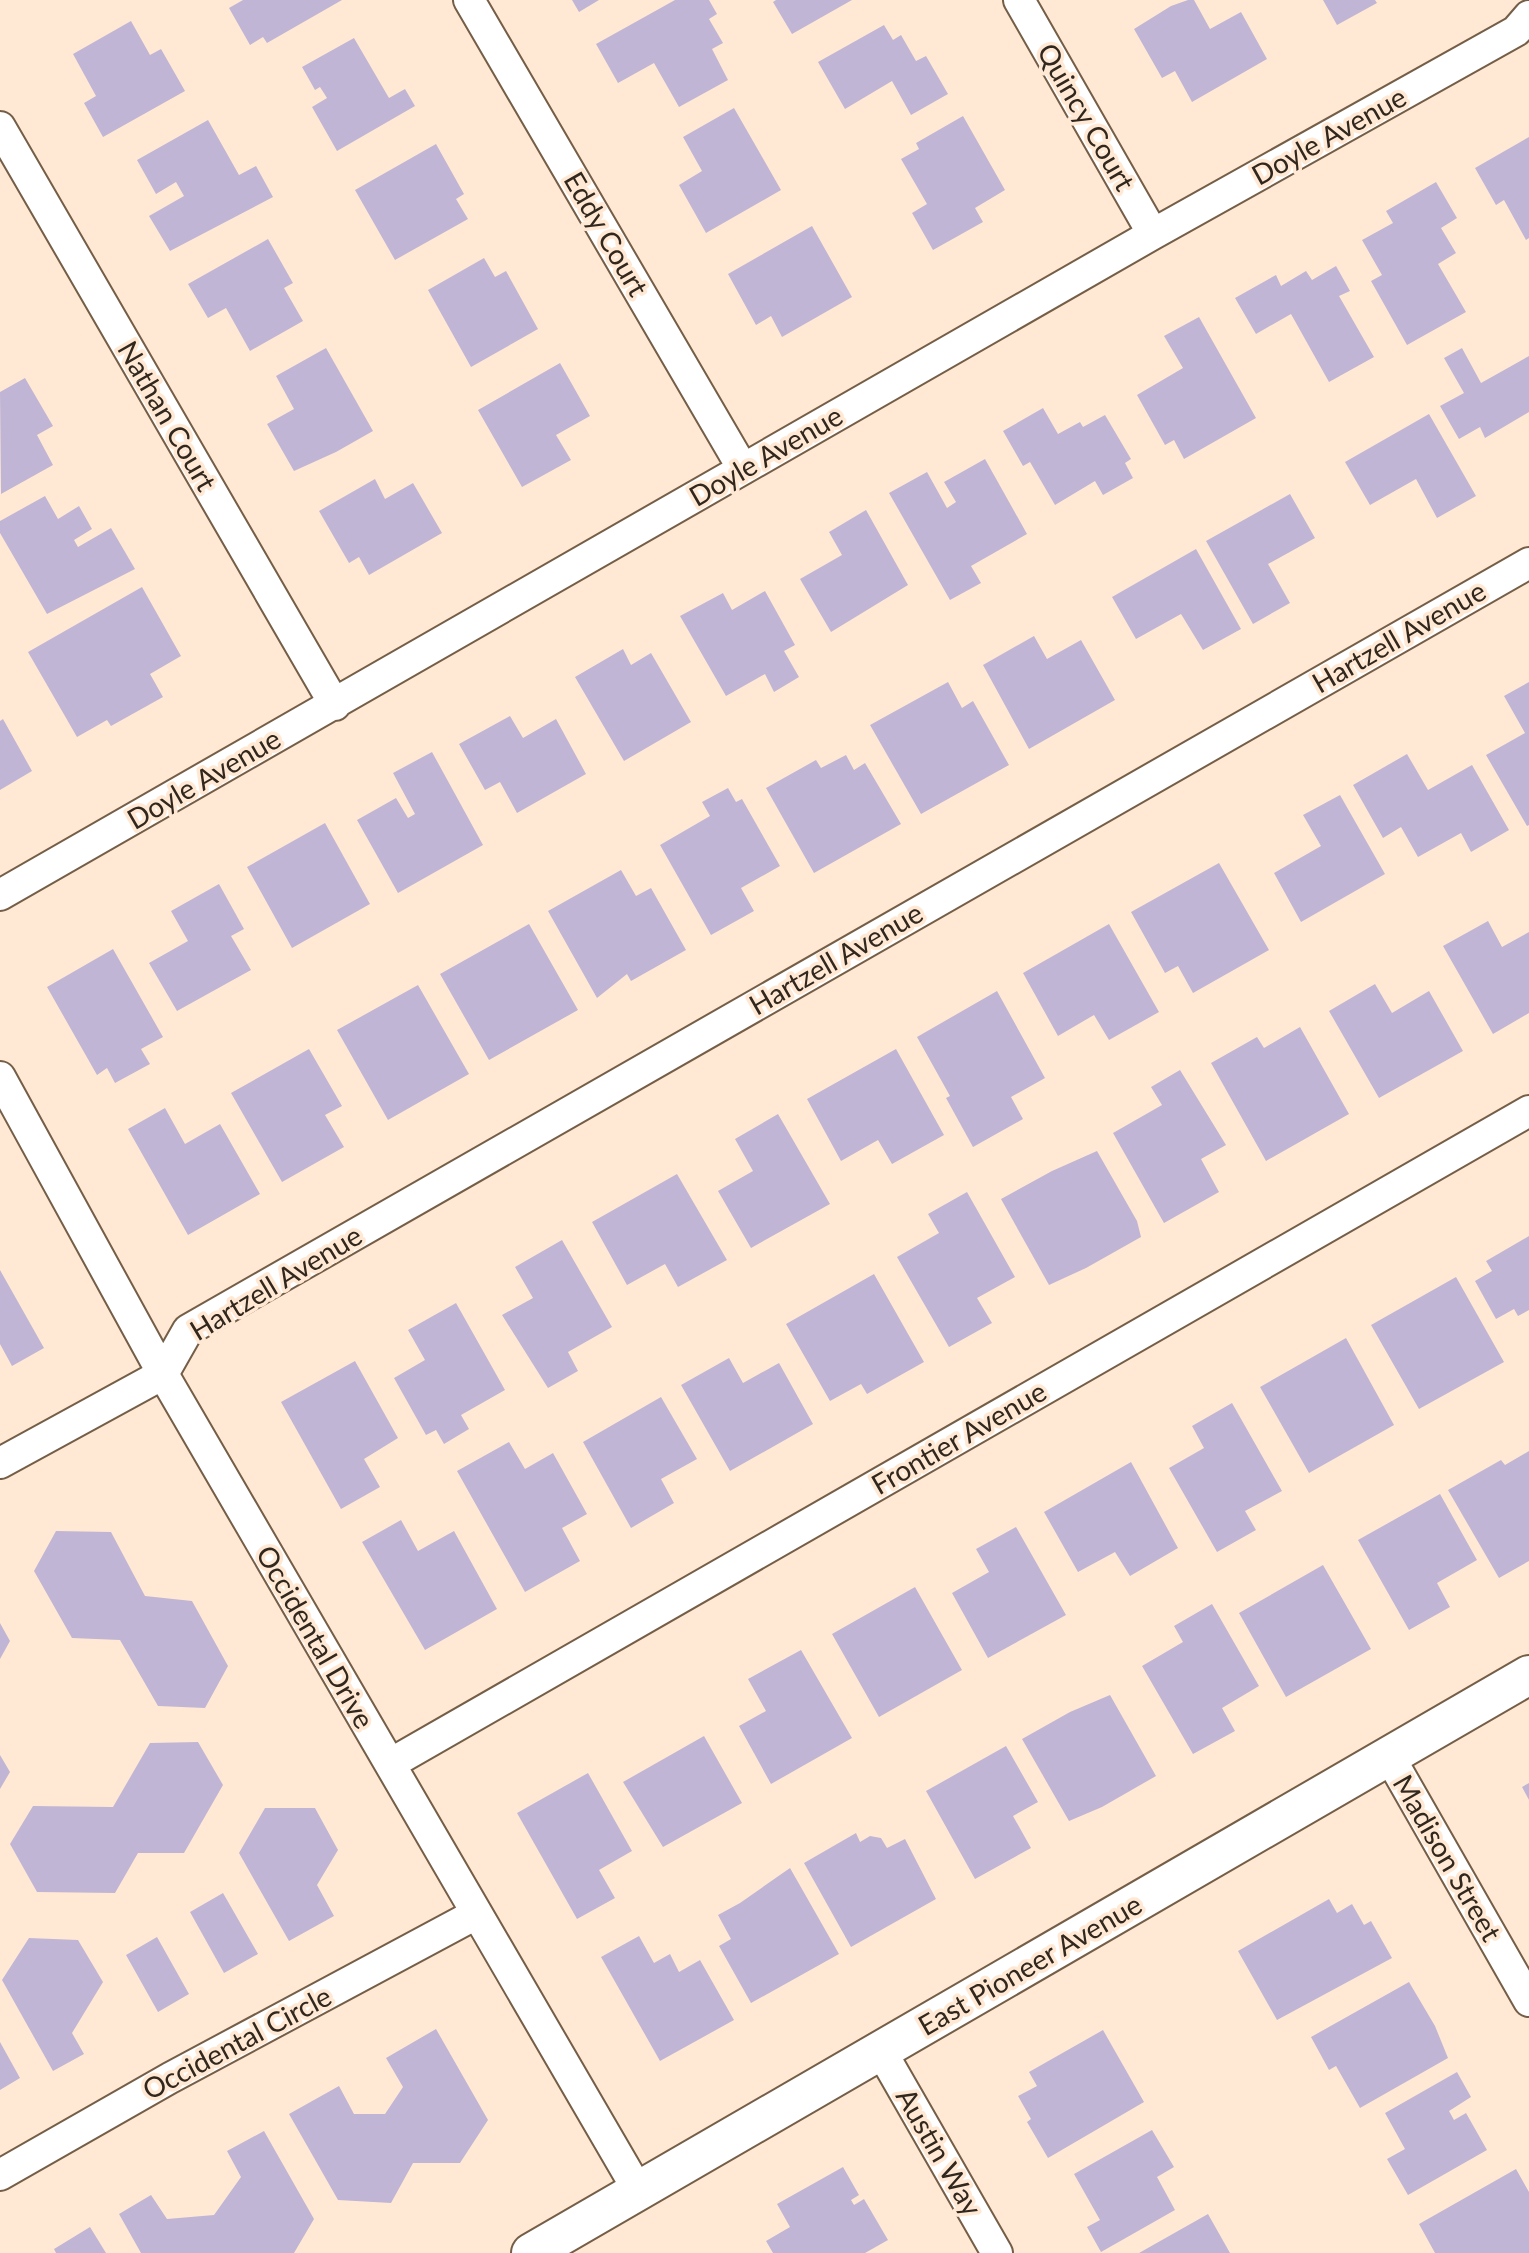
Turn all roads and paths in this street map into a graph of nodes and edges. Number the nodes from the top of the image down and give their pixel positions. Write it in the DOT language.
graph roads {
  1 [pos="469,0"];
  2 [pos="1019,0"];
  3 [pos="1529,16"];
  4 [pos="0,127"];
  5 [pos="1153,234"];
  6 [pos="743,469"];
  7 [pos="1529,563"];
  8 [pos="335,705"];
  9 [pos="0,895"];
  10 [pos="0,1077"];
  11 [pos="1529,1111"];
  12 [pos="163,1374"];
  13 [pos="0,1463"];
  14 [pos="1529,1675"];
  15 [pos="1389,1756"];
  16 [pos="390,1764"];
  17 [pos="476,1914"];
  18 [pos="1529,2001"];
  19 [pos="881,2051"];
  20 [pos="0,2175"];
  21 [pos="639,2192"];
  22 [pos="531,2253"];
  23 [pos="997,2253"];
  1 -- 6 [label="street, Eddy Court"];
  2 -- 5 [label="street, Quincy Court"];
  3 -- 5 [label="street, Doyle Avenue"];
  4 -- 8 [label="street, Nathan Court"];
  5 -- 6 [label="street, Doyle Avenue"];
  6 -- 8 [label="street, Doyle Avenue"];
  7 -- 12 [label="street, Hartzell Avenue"];
  8 -- 9 [label="street, Doyle Avenue"];
  10 -- 12 [label="street, Occidental Drive"];
  11 -- 16 [label="street, Frontier Avenue"];
  12 -- 13 [label="street"];
  12 -- 16 [label="street, Occidental Drive"];
  14 -- 15 [label="street, East Pioneer Avenue"];
  15 -- 18 [label="street, Madison Street"];
  15 -- 19 [label="street, East Pioneer Avenue"];
  16 -- 17 [label="street, Occidental Drive"];
  17 -- 20 [label="street, Occidental Circle"];
  17 -- 21 [label="street, Occidental Drive"];
  19 -- 21 [label="street, East Pioneer Avenue"];
  19 -- 23 [label="street, Austin Way"];
  21 -- 22 [label="street, East Pioneer Avenue"];
}
